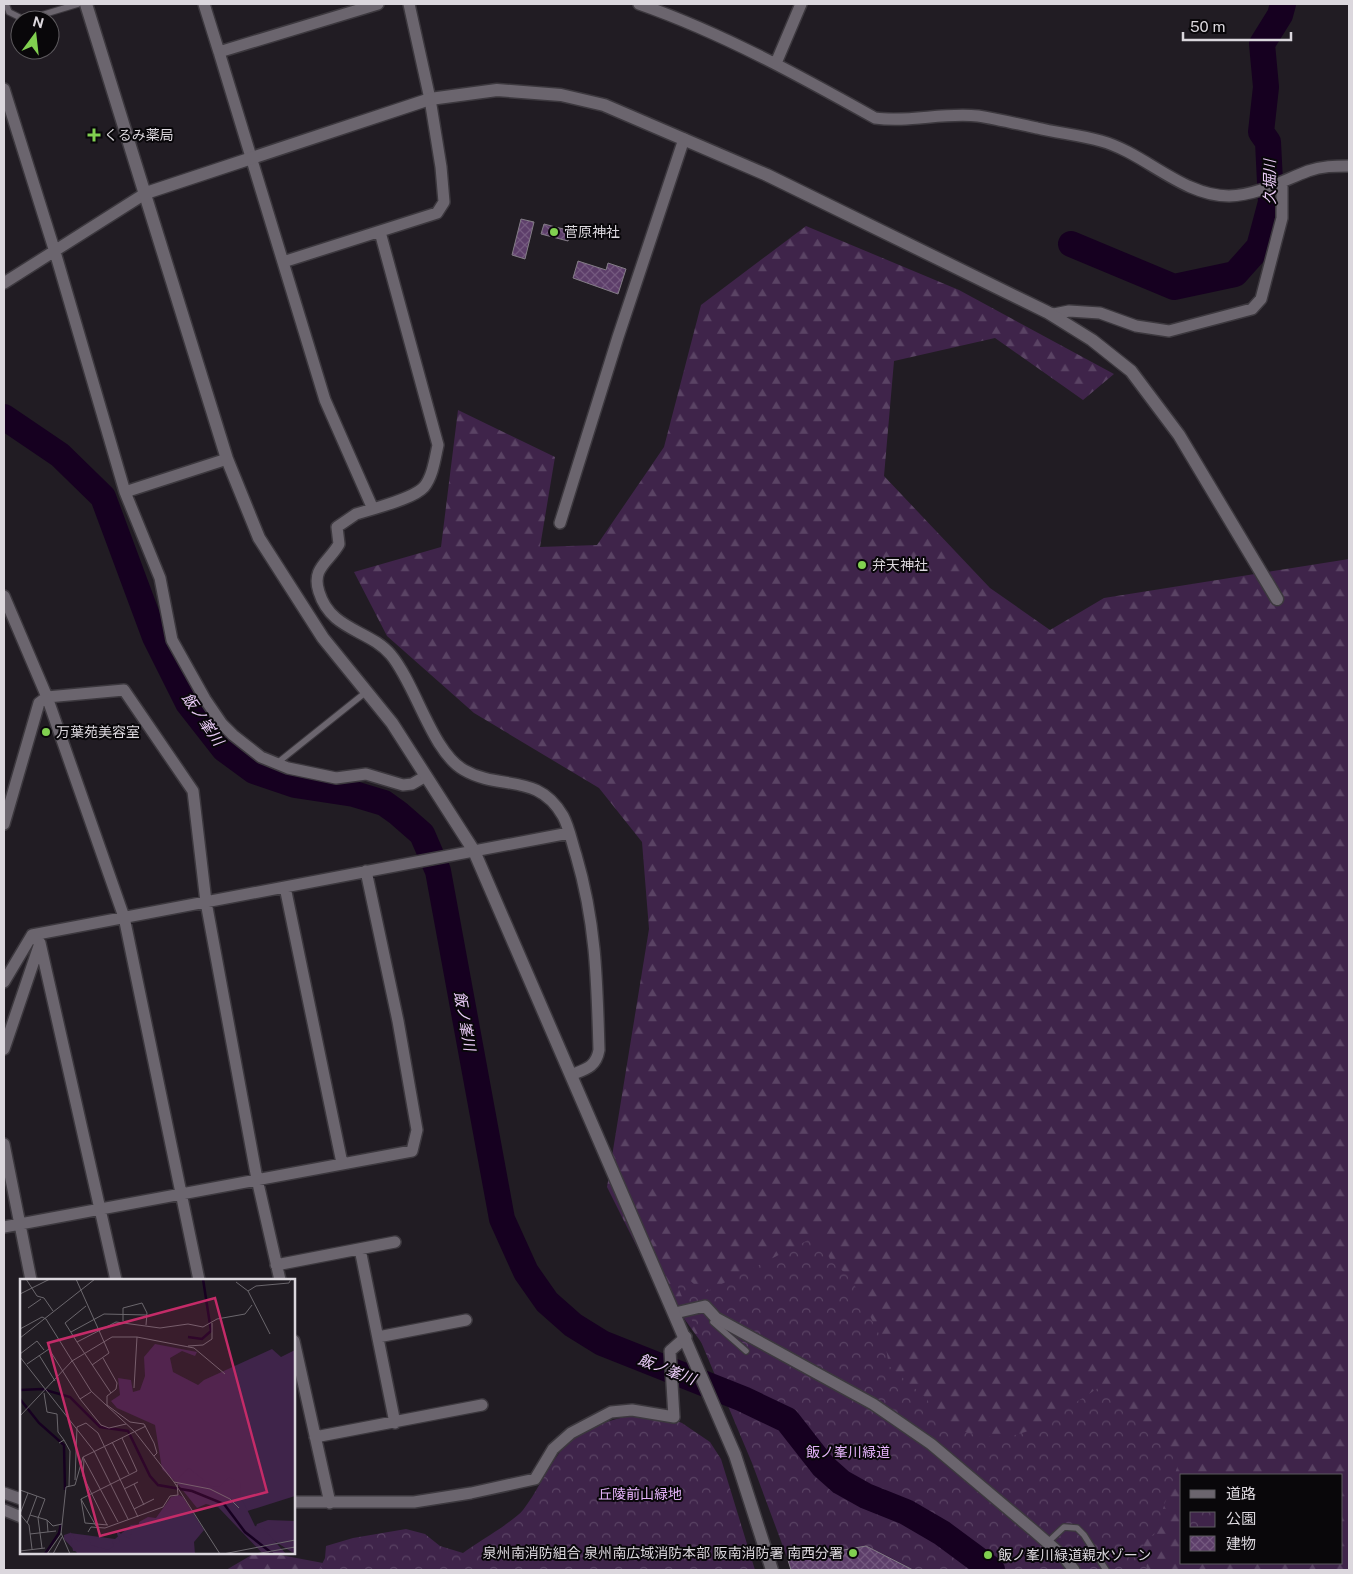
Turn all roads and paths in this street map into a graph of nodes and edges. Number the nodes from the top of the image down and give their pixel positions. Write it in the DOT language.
graph roads {
  1 [pos="6,4"];
  2 [pos="78,4"];
  3 [pos="86,4"];
  4 [pos="204,4"];
  5 [pos="378,4"];
  6 [pos="409,4"];
  7 [pos="639,4"];
  8 [pos="802,4"];
  9 [pos="219,52"];
  10 [pos="776,63"];
  11 [pos="4,89"];
  12 [pos="430,99"];
  13 [pos="684,139"];
  14 [pos="250,157"];
  15 [pos="1349,166"];
  16 [pos="1282,184"];
  17 [pos="146,193"];
  18 [pos="380,232"];
  19 [pos="55,252"];
  20 [pos="283,262"];
  21 [pos="4,283"];
  22 [pos="1048,312"];
  23 [pos="227,458"];
  24 [pos="125,492"];
  25 [pos="373,509"];
  26 [pos="560,523"];
  27 [pos="4,596"];
  28 [pos="1277,599"];
  29 [pos="366,692"];
  30 [pos="47,697"];
  31 [pos="276,764"];
  32 [pos="426,776"];
  33 [pos="4,824"];
  34 [pos="569,834"];
  35 [pos="474,851"];
  36 [pos="366,871"];
  37 [pos="285,887"];
  38 [pos="206,902"];
  39 [pos="124,917"];
  40 [pos="36,939"];
  41 [pos="4,982"];
  42 [pos="4,1049"];
  43 [pos="571,1075"];
  44 [pos="4,1144"];
  45 [pos="342,1163"];
  46 [pos="257,1179"];
  47 [pos="181,1194"];
  48 [pos="102,1210"];
  49 [pos="20,1224"];
  50 [pos="4,1227"];
  51 [pos="395,1242"];
  52 [pos="360,1249"];
  53 [pos="276,1265"];
  54 [pos="31,1279"];
  55 [pos="116,1279"];
  56 [pos="199,1279"];
  57 [pos="280,1279"];
  58 [pos="675,1313"];
  59 [pos="716,1318"];
  60 [pos="466,1320"];
  61 [pos="378,1336"];
  62 [pos="686,1337"];
  63 [pos="295,1345"];
  64 [pos="746,1351"];
  65 [pos="482,1405"];
  66 [pos="395,1423"];
  67 [pos="316,1437"];
  68 [pos="4,1493"];
  69 [pos="20,1499"];
  70 [pos="295,1502"];
  71 [pos="330,1504"];
  72 [pos="4,1510"];
  73 [pos="20,1517"];
  74 [pos="1048,1542"];
  75 [pos="772,1570"];
  76 [pos="1074,1570"];
  77 [pos="1106,1570"];
  1 -- 2 [label="lane"];
  3 -- 17 [label="street"];
  4 -- 9 [label="street"];
  5 -- 9 [label="street"];
  6 -- 12 [label="street"];
  7 -- 10 [label="street"];
  8 -- 10 [label="street"];
  9 -- 14 [label="street"];
  10 -- 16 [label="street"];
  11 -- 19 [label="street"];
  12 -- 13 [label="street"];
  12 -- 14 [label="street"];
  12 -- 18 [label="street"];
  13 -- 22 [label="street"];
  13 -- 26 [label="street"];
  14 -- 17 [label="street"];
  14 -- 20 [label="street"];
  15 -- 16 [label="street"];
  16 -- 22 [label="street"];
  17 -- 19 [label="street"];
  17 -- 23 [label="street"];
  18 -- 20 [label="street"];
  18 -- 25 [label="street"];
  19 -- 21 [label="street"];
  19 -- 24 [label="street"];
  20 -- 25 [label="street"];
  22 -- 28 [label="street"];
  23 -- 24 [label="street"];
  23 -- 29 [label="street"];
  24 -- 31 [label="street"];
  25 -- 34 [label="street"];
  27 -- 30 [label="street"];
  29 -- 31 [label="lane"];
  29 -- 32 [label="street"];
  30 -- 33 [label="street"];
  30 -- 38 [label="street"];
  30 -- 39 [label="street"];
  31 -- 32 [label="street"];
  32 -- 35 [label="street"];
  34 -- 35 [label="street"];
  34 -- 43 [label="street"];
  35 -- 36 [label="street"];
  35 -- 43 [label="street"];
  36 -- 37 [label="street"];
  36 -- 45 [label="street"];
  37 -- 38 [label="street"];
  37 -- 45 [label="street"];
  38 -- 39 [label="street"];
  38 -- 46 [label="street"];
  39 -- 40 [label="street"];
  39 -- 47 [label="street"];
  40 -- 41 [label="street"];
  40 -- 42 [label="street"];
  40 -- 48 [label="street"];
  43 -- 58 [label="street"];
  44 -- 49 [label="street"];
  45 -- 46 [label="street"];
  46 -- 47 [label="street"];
  46 -- 53 [label="street"];
  47 -- 48 [label="street"];
  47 -- 56 [label="street"];
  48 -- 49 [label="street"];
  48 -- 55 [label="street"];
  49 -- 50 [label="street"];
  49 -- 54 [label="street"];
  51 -- 52 [label="street"];
  52 -- 53 [label="street"];
  52 -- 61 [label="street"];
  53 -- 57 [label="street"];
  58 -- 59 [label="street"];
  58 -- 62 [label="street"];
  59 -- 64 [label="lane"];
  59 -- 74 [label="street"];
  60 -- 61 [label="street"];
  61 -- 66 [label="street"];
  62 -- 71 [label="street"];
  62 -- 75 [label="street"];
  63 -- 67 [label="street"];
  65 -- 66 [label="street"];
  66 -- 67 [label="street"];
  67 -- 71 [label="street"];
  68 -- 69 [label="street"];
  70 -- 71 [label="street"];
  72 -- 73 [label="street"];
  74 -- 76 [label="street"];
  74 -- 77 [label="lane"];
}
